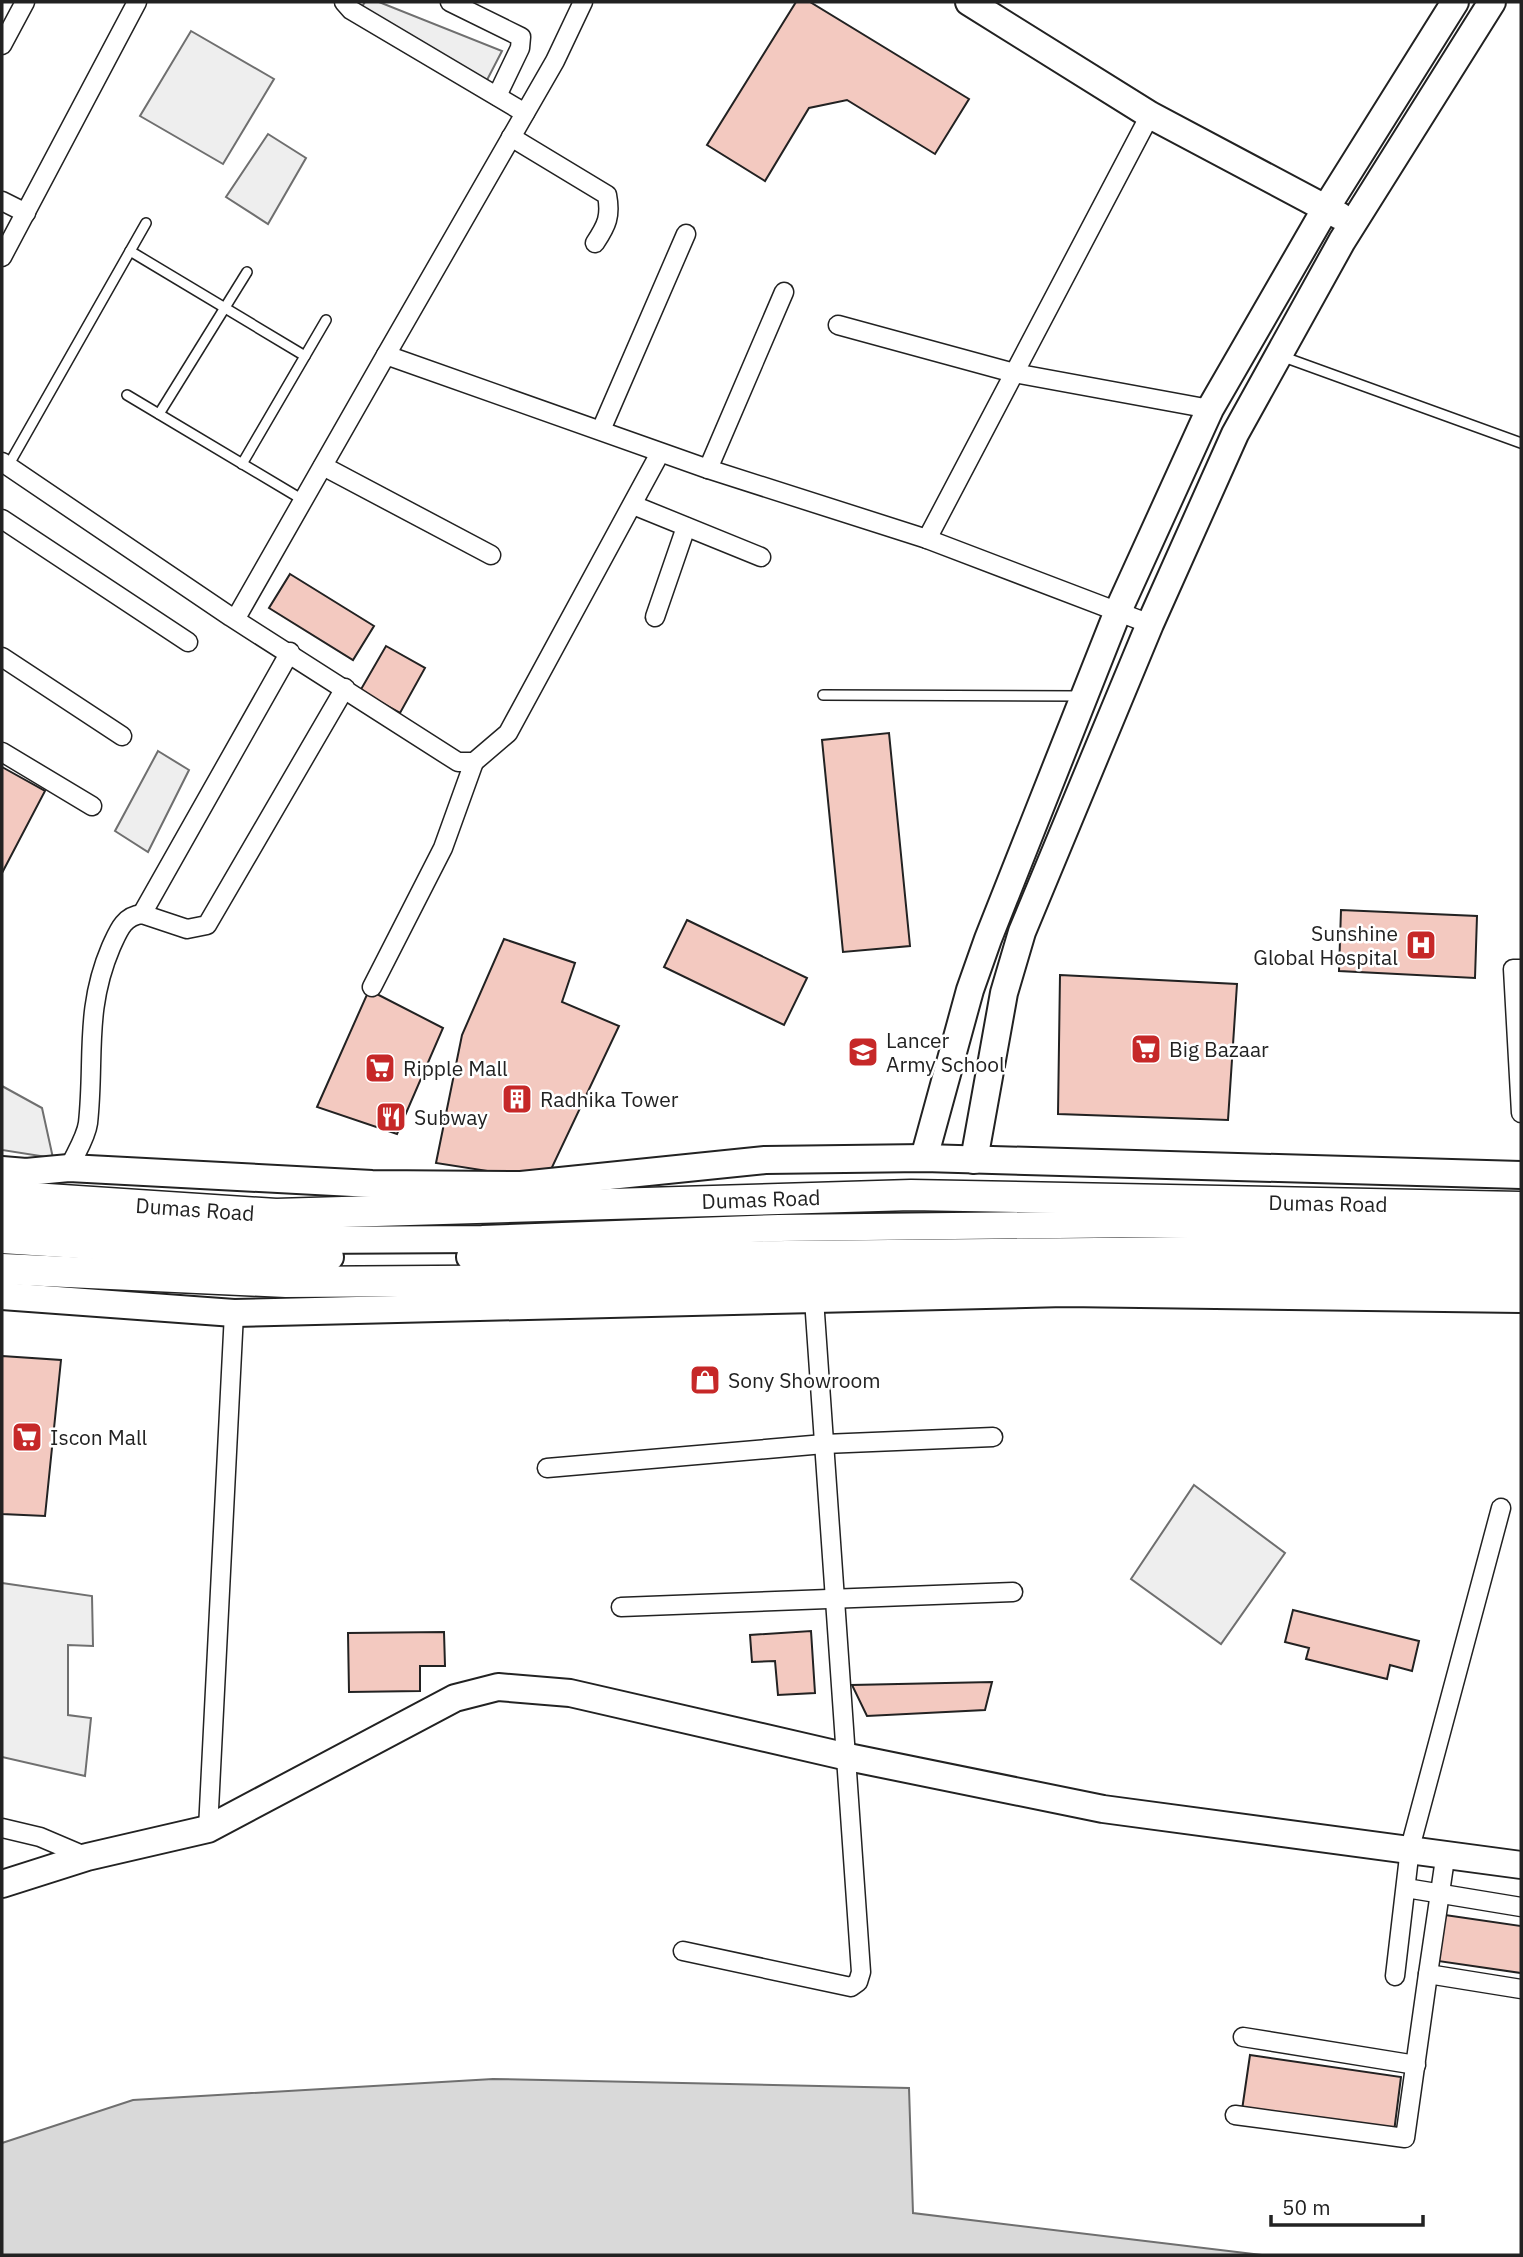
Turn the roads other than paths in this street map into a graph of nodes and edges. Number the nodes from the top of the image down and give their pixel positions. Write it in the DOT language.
graph roads {
  1 [pos="25,2"];
  2 [pos="137,2"];
  3 [pos="344,2"];
  4 [pos="450,2"];
  5 [pos="583,2"];
  6 [pos="969,2"];
  7 [pos="1455,2"];
  8 [pos="1492,2"];
  9 [pos="2,46"];
  10 [pos="497,96"];
  11 [pos="525,113"];
  12 [pos="1150,115"];
  13 [pos="511,136"];
  14 [pos="2,201"];
  15 [pos="1326,208"];
  16 [pos="26,213"];
  17 [pos="146,223"];
  18 [pos="1353,225"];
  19 [pos="686,234"];
  20 [pos="595,243"];
  21 [pos="130,251"];
  22 [pos="2,257"];
  23 [pos="247,272"];
  24 [pos="784,292"];
  25 [pos="225,308"];
  26 [pos="326,320"];
  27 [pos="838,326"];
  28 [pos="386,355"];
  29 [pos="1279,355"];
  30 [pos="305,356"];
  31 [pos="1014,373"];
  32 [pos="127,395"];
  33 [pos="1210,409"];
  34 [pos="159,414"];
  35 [pos="601,430"];
  36 [pos="1521,443"];
  37 [pos="660,453"];
  38 [pos="5,464"];
  39 [pos="243,464"];
  40 [pos="323,466"];
  41 [pos="708,469"];
  42 [pos="303,500"];
  43 [pos="633,505"];
  44 [pos="2,519"];
  45 [pos="687,527"];
  46 [pos="927,539"];
  47 [pos="491,555"];
  48 [pos="761,557"];
  49 [pos="1118,611"];
  50 [pos="655,617"];
  51 [pos="236,618"];
  52 [pos="1150,624"];
  53 [pos="188,642"];
  54 [pos="290,652"];
  55 [pos="2,657"];
  56 [pos="345,688"];
  57 [pos="823,695"];
  58 [pos="1085,696"];
  59 [pos="122,736"];
  60 [pos="2,752"];
  61 [pos="474,762"];
  62 [pos="92,806"];
  63 [pos="142,914"];
  64 [pos="1521,969"];
  65 [pos="372,987"];
  66 [pos="1521,1113"];
  67 [pos="924,1158"];
  68 [pos="974,1160"];
  69 [pos="69,1168"];
  70 [pos="2,1170"];
  71 [pos="1521,1175"];
  72 [pos="2,1196"];
  73 [pos="1521,1207"];
  74 [pos="2,1220"];
  75 [pos="1521,1232"];
  76 [pos="2,1240"];
  77 [pos="1521,1255"];
  78 [pos="2,1269"];
  79 [pos="1521,1274"];
  80 [pos="2,1296"];
  81 [pos="814,1299"];
  82 [pos="1521,1299"];
  83 [pos="234,1313"];
  84 [pos="993,1437"];
  85 [pos="824,1444"];
  86 [pos="547,1468"];
  87 [pos="1501,1508"];
  88 [pos="1013,1592"];
  89 [pos="836,1598"];
  90 [pos="621,1606"];
  91 [pos="848,1757"];
  92 [pos="2,1828"];
  93 [pos="208,1829"];
  94 [pos="1410,1848"];
  95 [pos="1451,1853"];
  96 [pos="87,1857"];
  97 [pos="1521,1865"];
  98 [pos="2,1884"];
  99 [pos="1406,1888"];
  100 [pos="1445,1894"];
  101 [pos="1521,1907"];
  102 [pos="683,1951"];
  103 [pos="1428,1974"];
  104 [pos="1395,1976"];
  105 [pos="1521,1989"];
  106 [pos="1243,2037"];
  107 [pos="1416,2065"];
  108 [pos="1235,2115"];
  1 -- 9 [label="street"];
  2 -- 16 [label="street"];
  3 -- 10 [label="street"];
  4 -- 10 [label="street"];
  5 -- 11 [label="street"];
  6 -- 12 [label="street"];
  7 -- 15 [label="street"];
  8 -- 18 [label="street"];
  10 -- 11 [label="street"];
  11 -- 13 [label="street"];
  12 -- 15 [label="street"];
  12 -- 31 [label="street"];
  13 -- 20 [label="street"];
  13 -- 28 [label="street"];
  14 -- 16 [label="street"];
  15 -- 18 [label="street"];
  15 -- 33 [label="street"];
  16 -- 22 [label="street"];
  17 -- 21 [label="lane"];
  18 -- 29 [label="street"];
  19 -- 35 [label="street"];
  21 -- 25 [label="lane"];
  21 -- 38 [label="lane"];
  23 -- 25 [label="lane"];
  24 -- 41 [label="street"];
  25 -- 30 [label="lane"];
  25 -- 34 [label="lane"];
  26 -- 30 [label="lane"];
  27 -- 31 [label="street"];
  28 -- 35 [label="street"];
  28 -- 40 [label="street"];
  29 -- 36 [label="lane"];
  29 -- 52 [label="street"];
  30 -- 39 [label="lane"];
  31 -- 33 [label="street"];
  31 -- 46 [label="street"];
  32 -- 34 [label="lane"];
  33 -- 49 [label="street"];
  34 -- 39 [label="lane"];
  35 -- 37 [label="street"];
  37 -- 41 [label="street"];
  37 -- 43 [label="street"];
  38 -- 51 [label="street"];
  39 -- 42 [label="lane"];
  40 -- 42 [label="street"];
  40 -- 47 [label="street"];
  41 -- 46 [label="street"];
  42 -- 51 [label="street"];
  43 -- 45 [label="street"];
  43 -- 61 [label="street"];
  44 -- 53 [label="street"];
  45 -- 48 [label="street"];
  45 -- 50 [label="street"];
  46 -- 49 [label="street"];
  49 -- 52 [label="street"];
  49 -- 58 [label="street"];
  51 -- 54 [label="street"];
  52 -- 68 [label="street"];
  54 -- 56 [label="street"];
  54 -- 63 [label="street"];
  55 -- 59 [label="street"];
  56 -- 61 [label="street"];
  56 -- 63 [label="street"];
  57 -- 58 [label="lane"];
  58 -- 67 [label="street"];
  60 -- 62 [label="street"];
  61 -- 65 [label="street"];
  63 -- 69 [label="street"];
  64 -- 66 [label="street"];
  67 -- 68 [label="street"];
  67 -- 69 [label="street"];
  68 -- 71 [label="street"];
  69 -- 70 [label="street"];
  72 -- 73 [label="main road, Dumas Road"];
  74 -- 75 [label="street"];
  76 -- 77 [label="street"];
  78 -- 79 [label="main road"];
  80 -- 83 [label="street"];
  81 -- 82 [label="street"];
  81 -- 83 [label="street"];
  81 -- 85 [label="street"];
  83 -- 93 [label="street"];
  84 -- 85 [label="street"];
  85 -- 86 [label="street"];
  85 -- 89 [label="street"];
  87 -- 94 [label="street"];
  88 -- 89 [label="street"];
  89 -- 90 [label="street"];
  89 -- 91 [label="street"];
  91 -- 93 [label="street"];
  91 -- 94 [label="street"];
  91 -- 102 [label="street"];
  92 -- 96 [label="street"];
  93 -- 96 [label="street"];
  94 -- 95 [label="street"];
  94 -- 99 [label="street"];
  95 -- 97 [label="street"];
  95 -- 100 [label="street"];
  96 -- 98 [label="street"];
  99 -- 100 [label="street"];
  99 -- 104 [label="street"];
  100 -- 101 [label="street"];
  100 -- 103 [label="street"];
  103 -- 105 [label="street"];
  103 -- 107 [label="street"];
  106 -- 107 [label="street"];
  107 -- 108 [label="street"];
}
